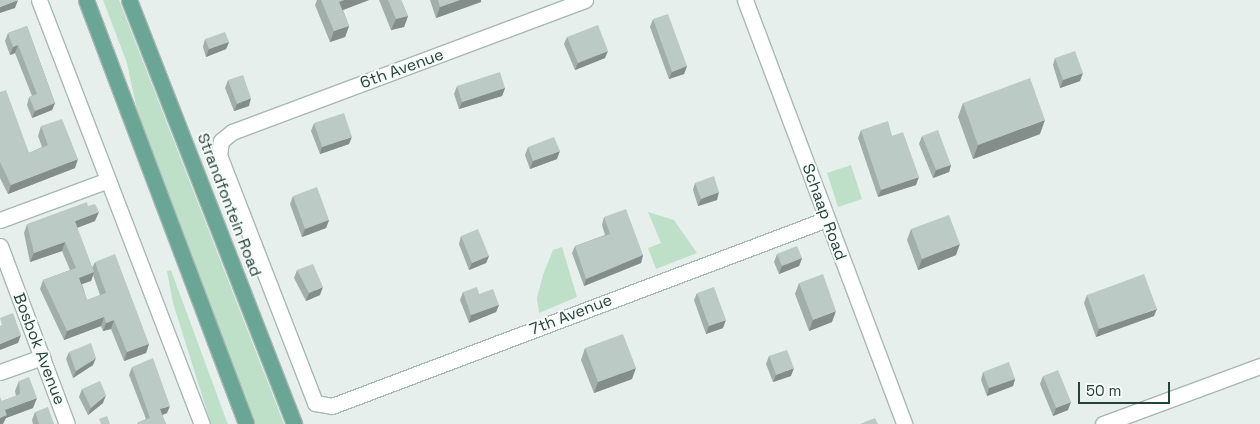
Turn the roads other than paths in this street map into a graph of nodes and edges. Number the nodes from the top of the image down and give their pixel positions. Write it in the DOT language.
graph roads {
  1 [pos="39,0"];
  2 [pos="86,0"];
  3 [pos="129,0"];
  4 [pos="585,0"];
  5 [pos="745,0"];
  6 [pos="108,180"];
  7 [pos="827,219"];
  8 [pos="0,220"];
  9 [pos="0,246"];
  10 [pos="42,356"];
  11 [pos="1260,366"];
  12 [pos="0,372"];
  13 [pos="316,403"];
  14 [pos="67,424"];
  15 [pos="202,424"];
  16 [pos="246,424"];
  17 [pos="294,424"];
  18 [pos="904,424"];
  19 [pos="1103,424"];
  1 -- 6 [label="street"];
  2 -- 16 [label="main road"];
  3 -- 17 [label="main road, Strandfontein Road"];
  4 -- 13 [label="street, 6th Avenue"];
  5 -- 7 [label="street, Schaap Road"];
  6 -- 8 [label="street"];
  6 -- 15 [label="street"];
  7 -- 13 [label="street, 7th Avenue"];
  7 -- 18 [label="street, Schaap Road"];
  9 -- 10 [label="street, Bosbok Avenue"];
  10 -- 12 [label="street"];
  10 -- 14 [label="street, Bosbok Avenue"];
  11 -- 19 [label="street"];
}
